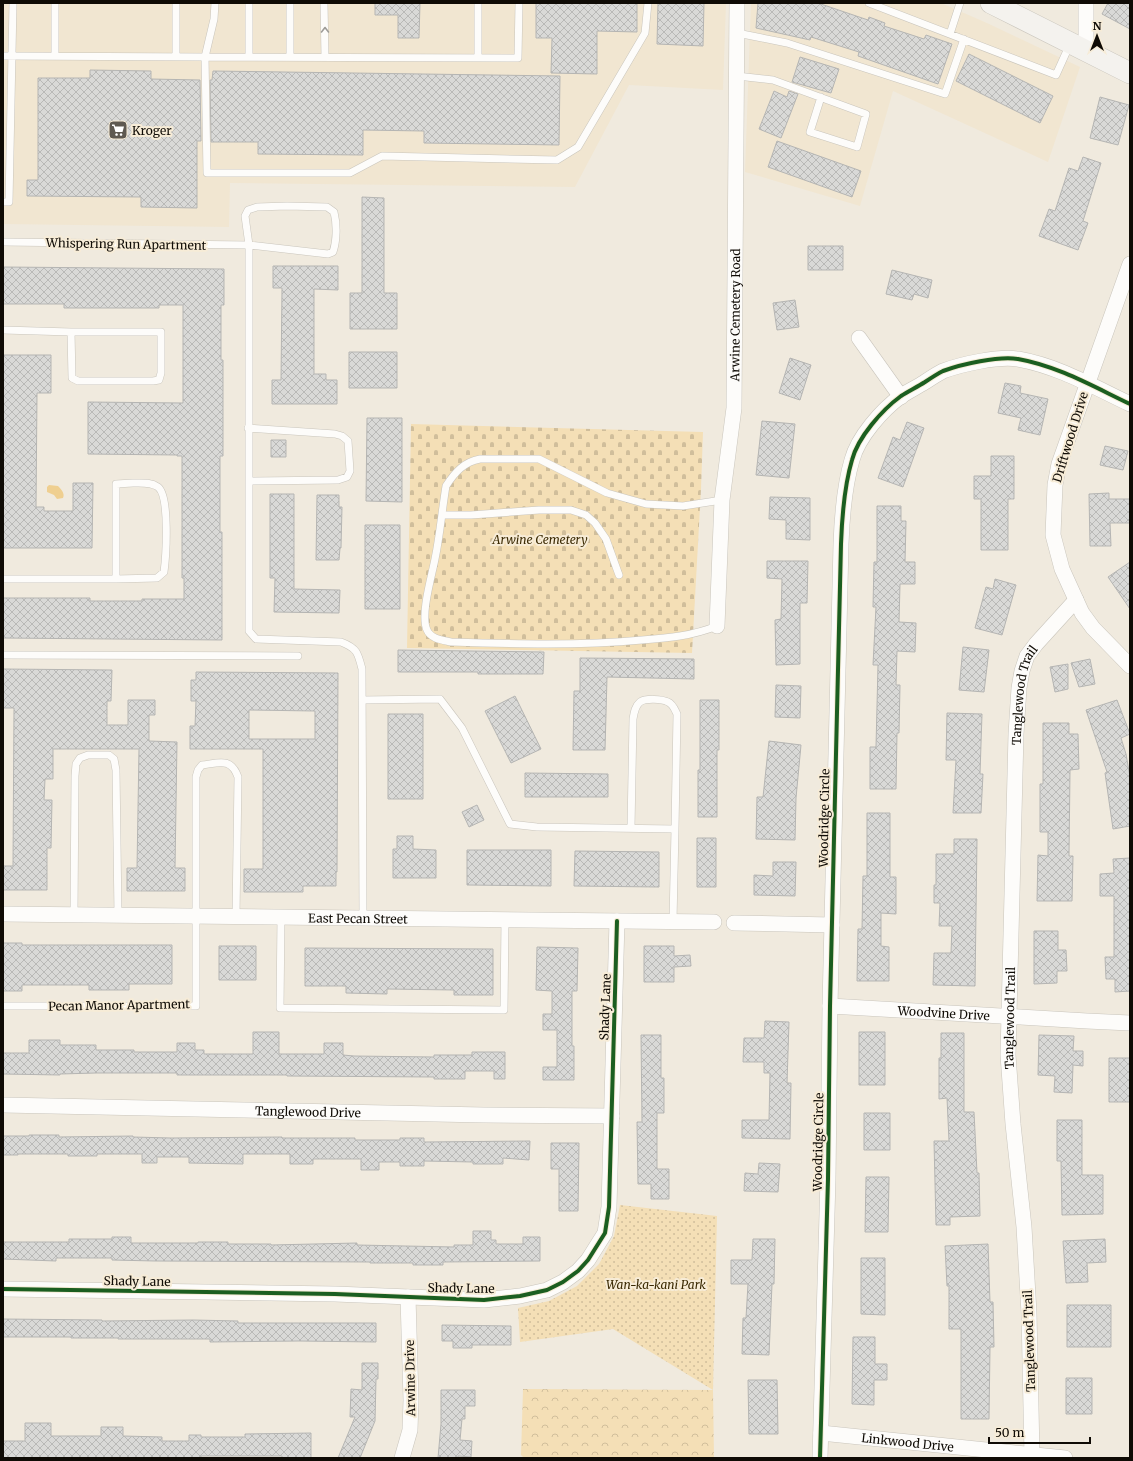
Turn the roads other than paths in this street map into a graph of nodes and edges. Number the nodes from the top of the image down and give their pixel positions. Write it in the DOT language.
graph roads {
  1 [pos="13,3"];
  2 [pos="55,3"];
  3 [pos="176,3"];
  4 [pos="214,3"];
  5 [pos="249,3"];
  6 [pos="290,3"];
  7 [pos="324,3"];
  8 [pos="478,3"];
  9 [pos="519,3"];
  10 [pos="648,3"];
  11 [pos="737,3"];
  12 [pos="869,3"];
  13 [pos="960,3"];
  14 [pos="992,3"];
  15 [pos="1086,3"];
  16 [pos="737,33"];
  17 [pos="950,34"];
  18 [pos="964,40"];
  19 [pos="1078,47"];
  20 [pos="3,56"];
  21 [pos="12,56"];
  22 [pos="55,56"];
  23 [pos="176,57"];
  24 [pos="205,57"];
  25 [pos="249,57"];
  26 [pos="290,57"];
  27 [pos="325,57"];
  28 [pos="478,58"];
  29 [pos="1130,73"];
  30 [pos="737,76"];
  31 [pos="821,97"];
  32 [pos="3,202"];
  33 [pos="3,242"];
  34 [pos="249,245"];
  35 [pos="1130,264"];
  36 [pos="3,330"];
  37 [pos="70,332"];
  38 [pos="859,338"];
  39 [pos="1087,383"];
  40 [pos="901,396"];
  41 [pos="1130,404"];
  42 [pos="248,428"];
  43 [pos="250,481"];
  44 [pos="722,500"];
  45 [pos="442,515"];
  46 [pos="619,575"];
  47 [pos="3,579"];
  48 [pos="116,579"];
  49 [pos="1076,600"];
  50 [pos="717,626"];
  51 [pos="3,655"];
  52 [pos="298,656"];
  53 [pos="1130,666"];
  54 [pos="362,700"];
  55 [pos="631,828"];
  56 [pos="675,829"];
  57 [pos="3,914"];
  58 [pos="74,915"];
  59 [pos="118,915"];
  60 [pos="196,916"];
  61 [pos="236,916"];
  62 [pos="281,917"];
  63 [pos="363,918"];
  64 [pos="505,919"];
  65 [pos="618,921"];
  66 [pos="673,921"];
  67 [pos="714,922"];
  68 [pos="734,922"];
  69 [pos="832,925"];
  70 [pos="3,1006"];
  71 [pos="830,1006"];
  72 [pos="1009,1017"];
  73 [pos="1130,1023"];
  74 [pos="3,1105"];
  75 [pos="612,1116"];
  76 [pos="3,1289"];
  77 [pos="408,1297"];
  78 [pos="821,1433"];
  79 [pos="1032,1455"];
  80 [pos="402,1458"];
  81 [pos="820,1458"];
  82 [pos="1065,1458"];
  1 -- 21 [label="lane"];
  2 -- 22 [label="lane"];
  3 -- 23 [label="lane"];
  4 -- 24 [label="lane"];
  5 -- 25 [label="lane"];
  6 -- 26 [label="lane"];
  27 -- 7 [label="lane, one-way"];
  8 -- 28 [label="lane"];
  9 -- 28 [label="lane"];
  10 -- 24 [label="lane"];
  11 -- 16 [label="street, Arwine Cemetery Road"];
  12 -- 17 [label="lane"];
  13 -- 17 [label="lane"];
  14 -- 19 [label="main road"];
  15 -- 19 [label="street"];
  16 -- 18 [label="lane"];
  16 -- 30 [label="street, Arwine Cemetery Road"];
  17 -- 18 [label="lane"];
  18 -- 19 [label="lane"];
  19 -- 29 [label="main road"];
  20 -- 21 [label="lane"];
  21 -- 22 [label="lane"];
  21 -- 32 [label="lane"];
  22 -- 23 [label="lane"];
  23 -- 24 [label="lane"];
  24 -- 25 [label="lane"];
  25 -- 26 [label="lane"];
  26 -- 27 [label="lane"];
  27 -- 28 [label="lane"];
  30 -- 31 [label="lane"];
  30 -- 44 [label="street, Arwine Cemetery Road"];
  31 -- 31 [label="lane"];
  33 -- 34 [label="lane, Whispering Run Apartment"];
  34 -- 34 [label="lane, Whispering Run Apartment"];
  34 -- 42 [label="lane, Whispering Run Apartment"];
  35 -- 39 [label="street, Driftwood Drive"];
  36 -- 37 [label="lane"];
  37 -- 37 [label="lane"];
  38 -- 40 [label="street"];
  39 -- 40 [label="street, Woodridge Circle"];
  39 -- 41 [label="street, Woodridge Circle"];
  39 -- 49 [label="street, Driftwood Drive"];
  40 -- 69 [label="street, Woodridge Circle"];
  42 -- 43 [label="lane, Whispering Run Apartment"];
  42 -- 43 [label="lane"];
  43 -- 54 [label="lane, Whispering Run Apartment"];
  44 -- 45 [label="lane"];
  44 -- 50 [label="street, Arwine Cemetery Road"];
  45 -- 46 [label="lane"];
  45 -- 50 [label="lane"];
  47 -- 48 [label="lane"];
  48 -- 48 [label="lane"];
  49 -- 53 [label="street, Driftwood Drive"];
  49 -- 72 [label="street, Tanglewood Trail"];
  51 -- 52 [label="lane"];
  54 -- 55 [label="lane"];
  54 -- 63 [label="lane, Whispering Run Apartment"];
  55 -- 56 [label="lane"];
  55 -- 56 [label="lane"];
  56 -- 66 [label="lane"];
  57 -- 58 [label="street, East Pecan Street"];
  58 -- 59 [label="street, East Pecan Street"];
  58 -- 59 [label="lane"];
  59 -- 60 [label="street, East Pecan Street"];
  60 -- 61 [label="street, East Pecan Street"];
  60 -- 61 [label="lane"];
  60 -- 70 [label="lane, Pecan Manor Apartment"];
  61 -- 62 [label="street, East Pecan Street"];
  62 -- 63 [label="street, East Pecan Street"];
  62 -- 64 [label="lane"];
  63 -- 64 [label="street, East Pecan Street"];
  64 -- 65 [label="street, East Pecan Street"];
  65 -- 66 [label="street, East Pecan Street"];
  65 -- 75 [label="street, Shady Lane"];
  66 -- 67 [label="street, East Pecan Street"];
  68 -- 69 [label="street"];
  69 -- 71 [label="street, Woodridge Circle"];
  71 -- 72 [label="street, Woodvine Drive"];
  71 -- 78 [label="street, Woodridge Circle"];
  72 -- 73 [label="street, Woodvine Drive"];
  72 -- 79 [label="street, Tanglewood Trail"];
  74 -- 75 [label="street, Tanglewood Drive"];
  75 -- 77 [label="street, Shady Lane"];
  76 -- 77 [label="street, Shady Lane"];
  77 -- 80 [label="street, Arwine Drive"];
  78 -- 79 [label="street, Linkwood Drive"];
  78 -- 81 [label="street, Woodridge Circle"];
  79 -- 82 [label="street, Linkwood Drive"];
}
